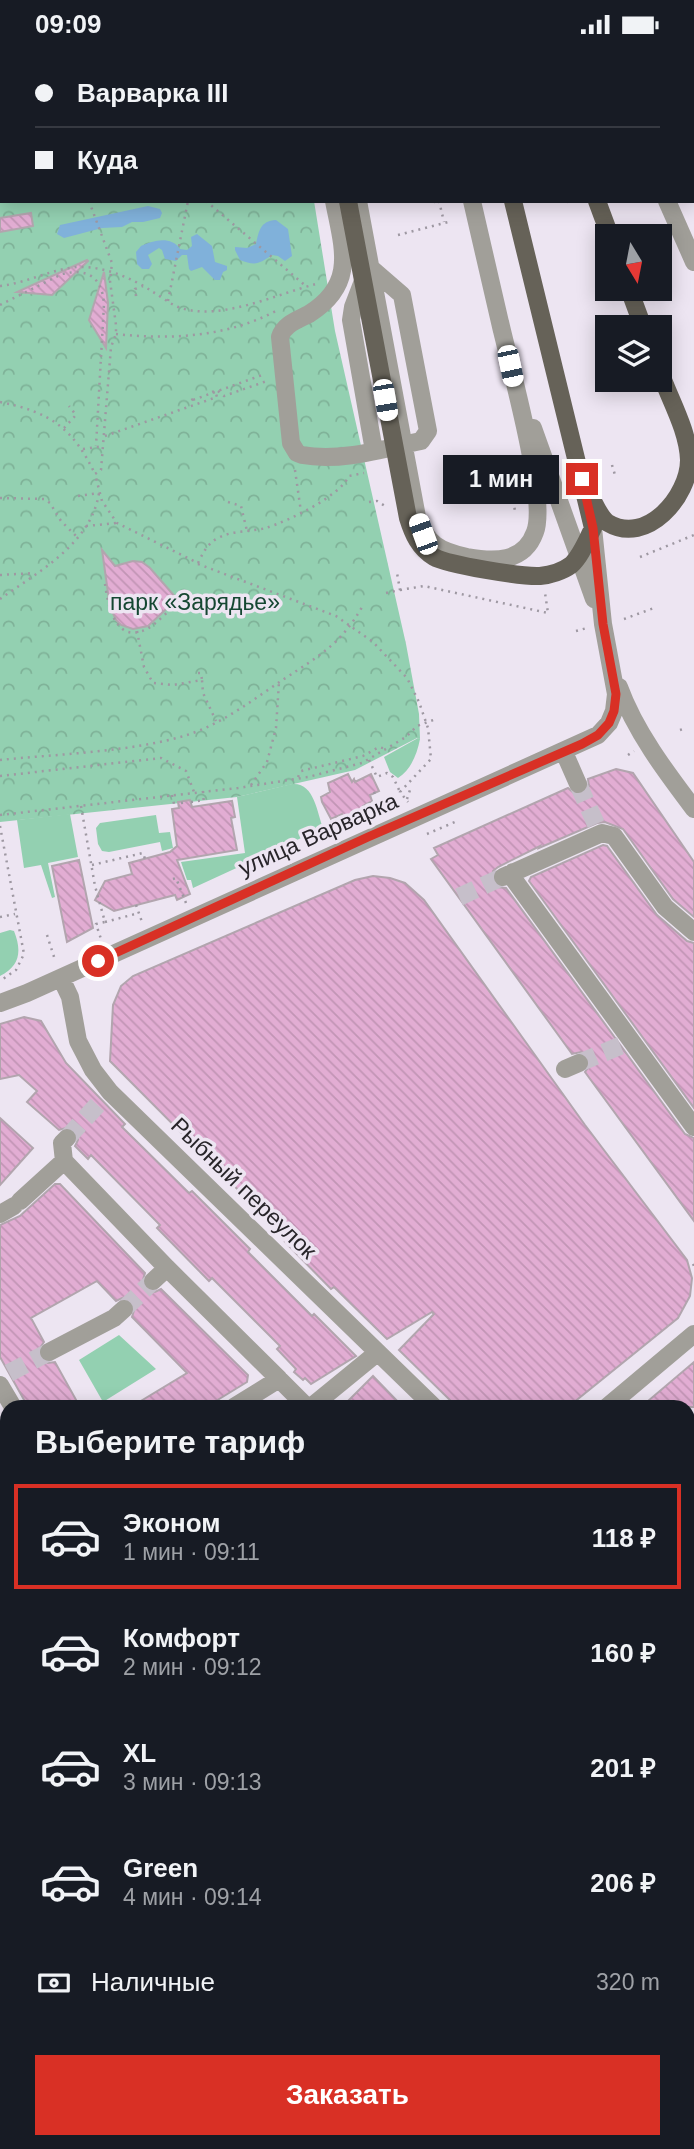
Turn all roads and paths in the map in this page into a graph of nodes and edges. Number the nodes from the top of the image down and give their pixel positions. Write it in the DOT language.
graph roads {
  1 [pos="90,203"];
  2 [pos="188,203"];
  3 [pos="208,203"];
  4 [pos="334,203"];
  5 [pos="349,203"];
  6 [pos="359,203"];
  7 [pos="440,203"];
  8 [pos="472,203"];
  9 [pos="513,203"];
  10 [pos="598,203"];
  11 [pos="668,203"];
  12 [pos="606,224"];
  13 [pos="398,235"];
  14 [pos="694,261"];
  15 [pos="110,272"];
  16 [pos="368,275"];
  17 [pos="324,282"];
  18 [pos="0,286"];
  19 [pos="144,286"];
  20 [pos="307,287"];
  21 [pos="136,296"];
  22 [pos="168,301"];
  23 [pos="0,305"];
  24 [pos="284,307"];
  25 [pos="500,322"];
  26 [pos="116,334"];
  27 [pos="277,374"];
  28 [pos="107,389"];
  29 [pos="218,391"];
  30 [pos="212,392"];
  31 [pos="668,392"];
  32 [pos="193,399"];
  33 [pos="0,402"];
  34 [pos="69,406"];
  35 [pos="64,428"];
  36 [pos="103,436"];
  37 [pos="96,446"];
  38 [pos="103,446"];
  39 [pos="399,446"];
  40 [pos="83,449"];
  41 [pos="374,451"];
  42 [pos="297,453"];
  43 [pos="612,465"];
  44 [pos="364,473"];
  45 [pos="95,474"];
  46 [pos="615,475"];
  47 [pos="582,479"];
  48 [pos="511,487"];
  49 [pos="99,493"];
  50 [pos="78,496"];
  51 [pos="0,498"];
  52 [pos="228,502"];
  53 [pos="369,502"];
  54 [pos="385,506"];
  55 [pos="515,511"];
  56 [pos="301,512"];
  57 [pos="117,523"];
  58 [pos="86,526"];
  59 [pos="593,528"];
  60 [pos="247,531"];
  61 [pos="694,535"];
  62 [pos="77,537"];
  63 [pos="578,555"];
  64 [pos="640,557"];
  65 [pos="198,563"];
  66 [pos="38,573"];
  67 [pos="397,573"];
  68 [pos="0,575"];
  69 [pos="105,584"];
  70 [pos="544,587"];
  71 [pos="400,590"];
  72 [pos="386,593"];
  73 [pos="0,599"];
  74 [pos="173,607"];
  75 [pos="362,607"];
  76 [pos="654,608"];
  77 [pos="624,619"];
  78 [pos="351,626"];
  79 [pos="597,626"];
  80 [pos="137,631"];
  81 [pos="576,631"];
  82 [pos="198,673"];
  83 [pos="615,677"];
  84 [pos="202,680"];
  85 [pos="279,682"];
  86 [pos="436,719"];
  87 [pos="216,721"];
  88 [pos="426,721"];
  89 [pos="386,749"];
  90 [pos="634,751"];
  91 [pos="564,752"];
  92 [pos="628,755"];
  93 [pos="0,760"];
  94 [pos="369,760"];
  95 [pos="0,776"];
  96 [pos="298,777"];
  97 [pos="578,784"];
  98 [pos="250,786"];
  99 [pos="410,790"];
  100 [pos="194,792"];
  101 [pos="202,792"];
  102 [pos="374,792"];
  103 [pos="400,792"];
  104 [pos="172,795"];
  105 [pos="376,798"];
  106 [pos="407,799"];
  107 [pos="204,800"];
  108 [pos="379,804"];
  109 [pos="81,805"];
  110 [pos="204,805"];
  111 [pos="409,805"];
  112 [pos="694,809"];
  113 [pos="0,815"];
  114 [pos="384,816"];
  115 [pos="455,822"];
  116 [pos="0,826"];
  117 [pos="427,834"];
  118 [pos="1,846"];
  119 [pos="145,859"];
  120 [pos="92,865"];
  121 [pos="173,879"];
  122 [pos="186,903"];
  123 [pos="136,905"];
  124 [pos="139,913"];
  125 [pos="15,914"];
  126 [pos="0,917"];
  127 [pos="105,922"];
  128 [pos="143,923"];
  129 [pos="694,932"];
  130 [pos="47,935"];
  131 [pos="102,942"];
  132 [pos="59,971"];
  133 [pos="0,981"];
  134 [pos="0,1003"];
  135 [pos="694,1127"];
  136 [pos="67,1138"];
  137 [pos="64,1161"];
  138 [pos="11,1207"];
  139 [pos="167,1268"];
  140 [pos="153,1281"];
  141 [pos="124,1308"];
  142 [pos="694,1334"];
  143 [pos="50,1352"];
  144 [pos="377,1353"];
  145 [pos="3,1378"];
  146 [pos="279,1379"];
  147 [pos="11,1400"];
  148 [pos="245,1400"];
  149 [pos="302,1400"];
  150 [pos="318,1400"];
  151 [pos="427,1400"];
  152 [pos="615,1400"];
  1 -- 15 [label="path"];
  2 -- 22 [label="path"];
  3 -- 20 [label="path"];
  4 -- 27 [label="street"];
  5 -- 16 [label="main road"];
  6 -- 16 [label="street"];
  7 -- 13 [label="path"];
  8 -- 25 [label="street"];
  9 -- 47 [label="main road"];
  10 -- 12 [label="main road"];
  11 -- 14 [label="street"];
  15 -- 18 [label="path"];
  15 -- 19 [label="path"];
  15 -- 26 [label="path"];
  16 -- 39 [label="main road"];
  16 -- 39 [label="street"];
  16 -- 41 [label="street"];
  17 -- 20 [label="path"];
  19 -- 21 [label="path"];
  19 -- 22 [label="path"];
  20 -- 22 [label="path"];
  23 -- 37 [label="path"];
  24 -- 26 [label="path"];
  25 -- 39 [label="street"];
  25 -- 63 [label="street"];
  26 -- 36 [label="path"];
  27 -- 29 [label="path"];
  27 -- 29 [label="path"];
  27 -- 42 [label="street"];
  28 -- 36 [label="path"];
  29 -- 32 [label="path"];
  30 -- 36 [label="path"];
  31 -- 47 [label="main road"];
  33 -- 35 [label="path"];
  34 -- 35 [label="path"];
  35 -- 40 [label="path"];
  36 -- 38 [label="path"];
  36 -- 49 [label="path"];
  37 -- 38 [label="path"];
  37 -- 40 [label="path"];
  38 -- 45 [label="path"];
  39 -- 41 [label="street"];
  39 -- 63 [label="main road"];
  40 -- 45 [label="path"];
  41 -- 42 [label="street"];
  42 -- 56 [label="path"];
  43 -- 46 [label="path"];
  44 -- 56 [label="path"];
  45 -- 49 [label="path"];
  47 -- 59 [label="main road"];
  48 -- 55 [label="path"];
  49 -- 50 [label="path"];
  49 -- 57 [label="path"];
  49 -- 58 [label="path"];
  51 -- 62 [label="path"];
  52 -- 60 [label="path"];
  53 -- 54 [label="path"];
  56 -- 60 [label="path"];
  57 -- 58 [label="path"];
  57 -- 65 [label="path"];
  58 -- 62 [label="path"];
  59 -- 63 [label="main road"];
  59 -- 79 [label="street"];
  60 -- 65 [label="path"];
  61 -- 64 [label="path"];
  62 -- 66 [label="path"];
  63 -- 79 [label="street"];
  65 -- 78 [label="path"];
  66 -- 68 [label="path"];
  66 -- 73 [label="path"];
  67 -- 71 [label="path"];
  69 -- 80 [label="path"];
  70 -- 71 [label="path"];
  71 -- 72 [label="path"];
  74 -- 80 [label="path"];
  75 -- 78 [label="path"];
  76 -- 77 [label="path"];
  78 -- 85 [label="path"];
  78 -- 88 [label="path"];
  79 -- 81 [label="path"];
  79 -- 83 [label="street"];
  80 -- 84 [label="path"];
  82 -- 84 [label="path"];
  83 -- 91 [label="street, улица Варварка"];
  83 -- 112 [label="street"];
  84 -- 87 [label="path"];
  85 -- 87 [label="path"];
  85 -- 98 [label="path"];
  86 -- 88 [label="path"];
  87 -- 93 [label="path"];
  88 -- 89 [label="path"];
  88 -- 103 [label="path"];
  89 -- 94 [label="path"];
  89 -- 96 [label="path"];
  90 -- 92 [label="path"];
  91 -- 97 [label="street"];
  91 -- 132 [label="street, улица Варварка"];
  94 -- 96 [label="path"];
  94 -- 103 [label="path"];
  95 -- 100 [label="path"];
  96 -- 98 [label="path"];
  98 -- 101 [label="path"];
  99 -- 106 [label="path"];
  100 -- 101 [label="path"];
  100 -- 104 [label="path"];
  101 -- 107 [label="path"];
  102 -- 105 [label="path"];
  103 -- 106 [label="path"];
  104 -- 107 [label="path"];
  104 -- 109 [label="path"];
  106 -- 111 [label="path"];
  107 -- 110 [label="path"];
  108 -- 114 [label="path"];
  109 -- 113 [label="path"];
  109 -- 120 [label="path"];
  115 -- 117 [label="path"];
  116 -- 118 [label="path"];
  118 -- 125 [label="path"];
  119 -- 120 [label="path"];
  120 -- 127 [label="path"];
  121 -- 122 [label="path"];
  123 -- 124 [label="path"];
  124 -- 127 [label="path"];
  124 -- 128 [label="path"];
  125 -- 126 [label="path"];
  125 -- 133 [label="path"];
  127 -- 131 [label="path"];
  129 -- 135 [label="street"];
  130 -- 132 [label="path"];
  132 -- 134 [label="street, улица Варварка"];
  132 -- 144 [label="street, Рыбный переулок"];
  136 -- 137 [label="street"];
  137 -- 138 [label="street"];
  137 -- 139 [label="street"];
  139 -- 140 [label="street"];
  139 -- 146 [label="street"];
  141 -- 143 [label="street"];
  142 -- 152 [label="street"];
  144 -- 150 [label="street"];
  144 -- 151 [label="street, Рыбный переулок"];
  145 -- 147 [label="street"];
  146 -- 148 [label="street"];
  146 -- 149 [label="street"];
}
